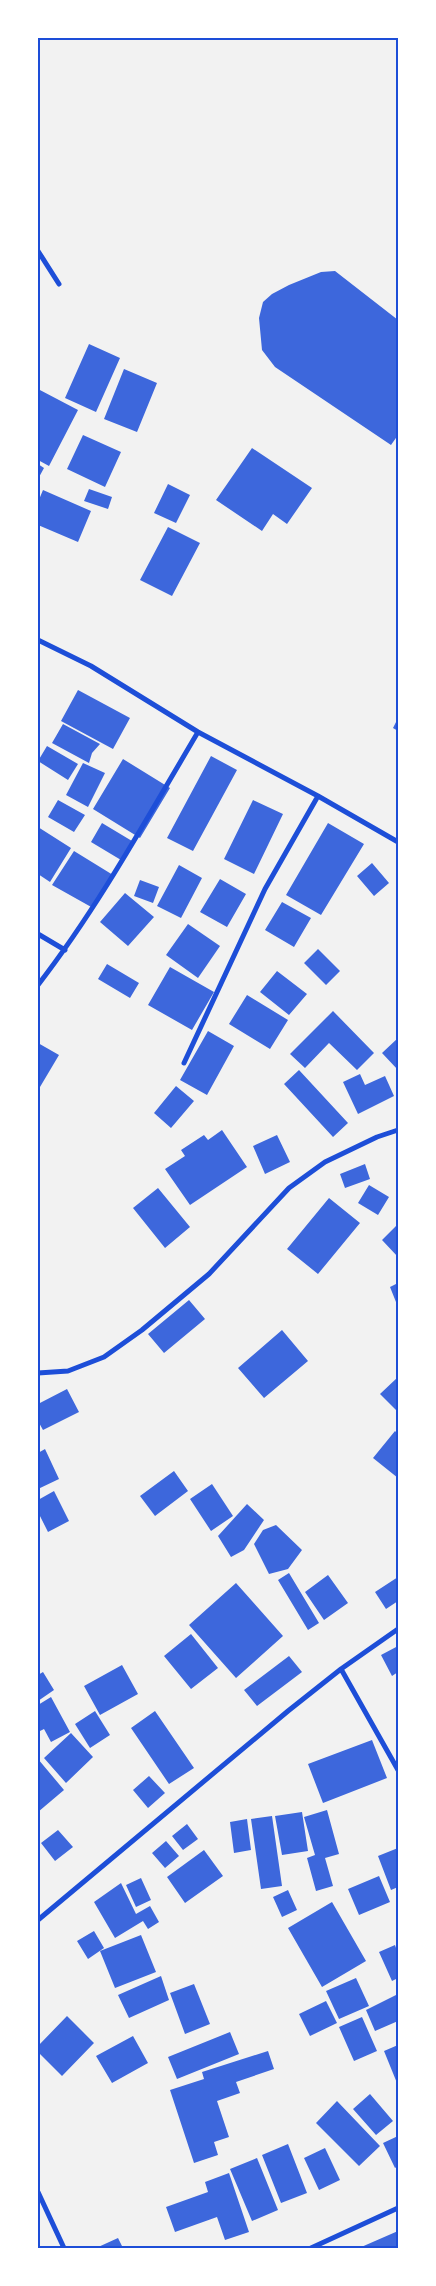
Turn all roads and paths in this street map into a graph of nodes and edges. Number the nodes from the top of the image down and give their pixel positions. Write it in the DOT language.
graph roads {
  1 [pos="38,250"];
  2 [pos="59,284"];
  3 [pos="38,640"];
  4 [pos="198,732"];
  5 [pos="318,796"];
  6 [pos="398,842"];
  7 [pos="38,934"];
  8 [pos="65,950"];
  9 [pos="38,985"];
  10 [pos="184,1063"];
  11 [pos="398,1130"];
  12 [pos="38,1373"];
  13 [pos="398,1629"];
  14 [pos="341,1669"];
  15 [pos="398,1770"];
  16 [pos="38,1920"];
  17 [pos="38,2192"];
  18 [pos="398,2208"];
  19 [pos="64,2248"];
  20 [pos="311,2248"];
  1 -- 2 [label="street"];
  3 -- 4 [label="street"];
  4 -- 5 [label="street"];
  4 -- 8 [label="street"];
  5 -- 6 [label="street"];
  5 -- 10 [label="street"];
  7 -- 8 [label="street"];
  8 -- 9 [label="street"];
  11 -- 12 [label="street"];
  13 -- 14 [label="street"];
  14 -- 15 [label="street"];
  14 -- 16 [label="street"];
  17 -- 19 [label="street"];
  18 -- 20 [label="street"];
}
